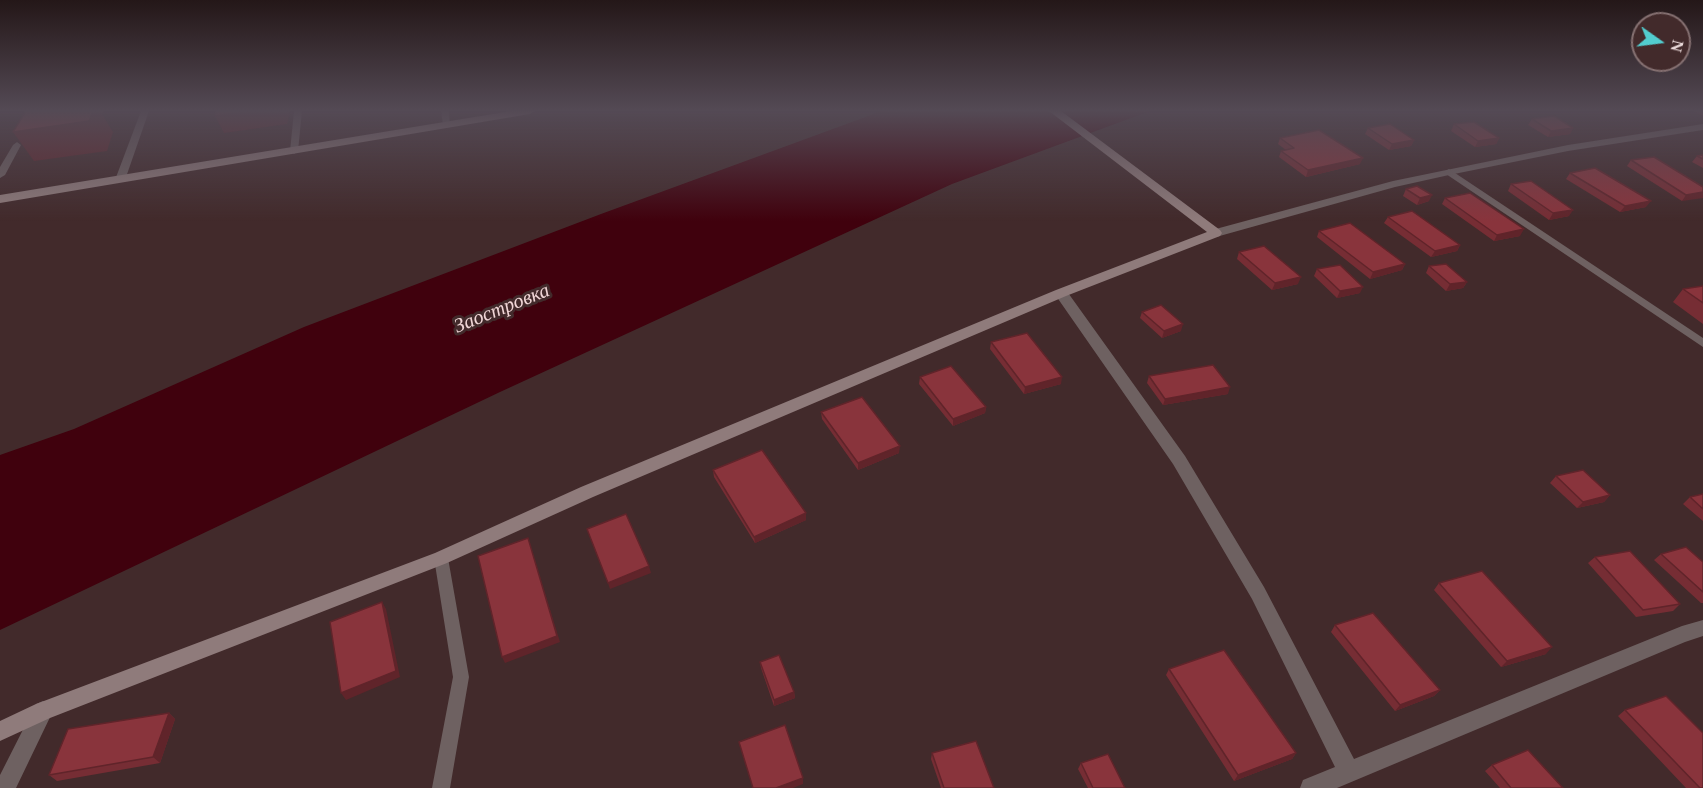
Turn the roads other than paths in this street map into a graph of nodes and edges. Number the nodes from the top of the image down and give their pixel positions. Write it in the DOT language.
graph roads {
  1 [pos="15,148"];
  2 [pos="132,148"];
  3 [pos="294,148"];
  4 [pos="313,148"];
  5 [pos="1104,148"];
  6 [pos="1569,148"];
  7 [pos="294,151"];
  8 [pos="1449,172"];
  9 [pos="0,175"];
  10 [pos="120,180"];
  11 [pos="0,199"];
  12 [pos="1216,233"];
  13 [pos="1061,293"];
  14 [pos="1703,343"];
  15 [pos="441,558"];
  16 [pos="1703,628"];
  17 [pos="43,711"];
  18 [pos="0,731"];
  19 [pos="1349,772"];
  20 [pos="5,788"];
  21 [pos="441,788"];
  22 [pos="1311,788"];
  1 -- 9 [label="lane"];
  2 -- 10 [label="lane"];
  3 -- 7 [label="lane"];
  4 -- 7 [label="street"];
  5 -- 12 [label="street"];
  6 -- 8 [label="street"];
  7 -- 10 [label="street"];
  8 -- 12 [label="street"];
  8 -- 14 [label="lane"];
  10 -- 11 [label="street"];
  12 -- 13 [label="street"];
  13 -- 15 [label="street"];
  13 -- 19 [label="street"];
  15 -- 17 [label="street"];
  15 -- 21 [label="lane"];
  16 -- 19 [label="street"];
  17 -- 18 [label="street"];
  17 -- 20 [label="street"];
  19 -- 22 [label="street"];
}
